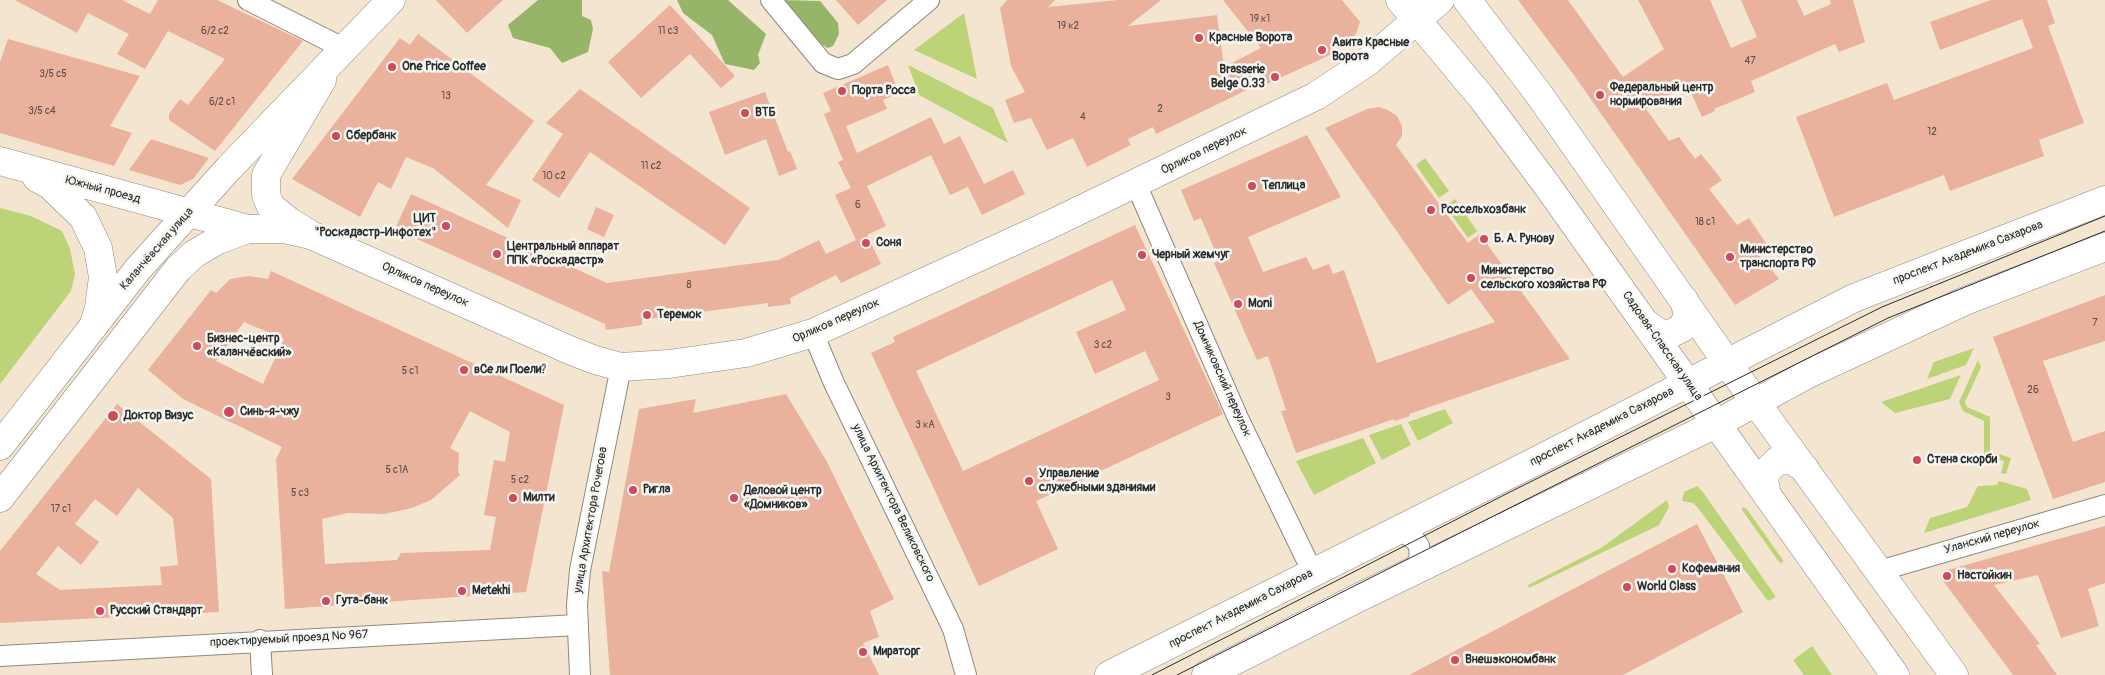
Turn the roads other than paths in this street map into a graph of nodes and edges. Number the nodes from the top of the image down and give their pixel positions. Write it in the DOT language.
graph roads {
  1 [pos="248,0"];
  2 [pos="392,0"];
  3 [pos="770,0"];
  4 [pos="929,0"];
  5 [pos="1440,0"];
  6 [pos="1468,0"];
  7 [pos="1408,10"];
  8 [pos="338,57"];
  9 [pos="9,164"];
  10 [pos="1136,184"];
  11 [pos="2105,200"];
  12 [pos="187,213"];
  13 [pos="248,229"];
  14 [pos="311,234"];
  15 [pos="2105,247"];
  16 [pos="1684,300"];
  17 [pos="94,324"];
  18 [pos="1648,325"];
  19 [pos="813,333"];
  20 [pos="1728,364"];
  21 [pos="620,366"];
  22 [pos="1688,383"];
  23 [pos="1757,402"];
  24 [pos="1716,424"];
  25 [pos="0,446"];
  26 [pos="1805,469"];
  27 [pos="1767,495"];
  28 [pos="0,498"];
  29 [pos="2105,505"];
  30 [pos="1387,535"];
  31 [pos="1879,571"];
  32 [pos="1313,573"];
  33 [pos="1409,573"];
  34 [pos="578,625"];
  35 [pos="260,640"];
  36 [pos="0,656"];
  37 [pos="262,675"];
  38 [pos="580,675"];
  39 [pos="966,675"];
  40 [pos="1109,675"];
  41 [pos="1206,675"];
  42 [pos="1895,675"];
  43 [pos="1954,675"];
  1 -- 8 [label="street"];
  2 -- 8 [label="main road, Каланчёвская улица"];
  3 -- 4 [label="street"];
  5 -- 7 [label="main road, Орликов переулок"];
  6 -- 16 [label="main road"];
  7 -- 10 [label="main road, Орликов переулок"];
  7 -- 18 [label="main road, Садовая-Спасская улица"];
  8 -- 12 [label="main road, Каланчёвская улица"];
  8 -- 14 [label="main road, Каланчёвская улица"];
  9 -- 12 [label="main road, Южный проезд"];
  9 -- 17 [label="main road, Южный проезд"];
  10 -- 19 [label="main road, Орликов переулок"];
  10 -- 32 [label="street, Домниковский переулок"];
  11 -- 20 [label="main road, проспект Академика Сахарова"];
  12 -- 13 [label="main road, Орликов переулок"];
  12 -- 17 [label="main road, Каланчёвская улица"];
  13 -- 14 [label="main road, Орликов переулок"];
  13 -- 28 [label="main road"];
  14 -- 21 [label="main road, Орликов переулок"];
  15 -- 23 [label="main road"];
  16 -- 18 [label="main road"];
  16 -- 20 [label="main road"];
  17 -- 25 [label="main road, Каланчёвская улица"];
  18 -- 22 [label="main road, Садовая-Спасская улица"];
  19 -- 21 [label="main road, Орликов переулок"];
  19 -- 39 [label="street, улица Архитектора Великовского"];
  20 -- 22 [label="main road, проспект Академика Сахарова"];
  20 -- 23 [label="main road"];
  21 -- 34 [label="street, улица Архитектора Рочегова"];
  22 -- 24 [label="main road, Садовая-Спасская улица"];
  22 -- 30 [label="main road, проспект Академика Сахарова"];
  23 -- 24 [label="main road"];
  23 -- 26 [label="main road"];
  24 -- 27 [label="main road, Садовая-Спасская улица"];
  24 -- 33 [label="main road"];
  26 -- 27 [label="main road"];
  26 -- 31 [label="main road"];
  27 -- 42 [label="main road, Садовая-Спасская улица"];
  29 -- 31 [label="street, Уланский переулок"];
  30 -- 32 [label="main road, проспект Академика Сахарова"];
  30 -- 33 [label="street"];
  31 -- 43 [label="main road"];
  32 -- 40 [label="main road, проспект Академика Сахарова"];
  33 -- 41 [label="main road"];
  34 -- 35 [label="street, проектируемый проезд № 967"];
  34 -- 38 [label="street, улица Архитектора Рочегова"];
  35 -- 36 [label="street, проектируемый проезд № 967"];
  35 -- 37 [label="street"];
}
